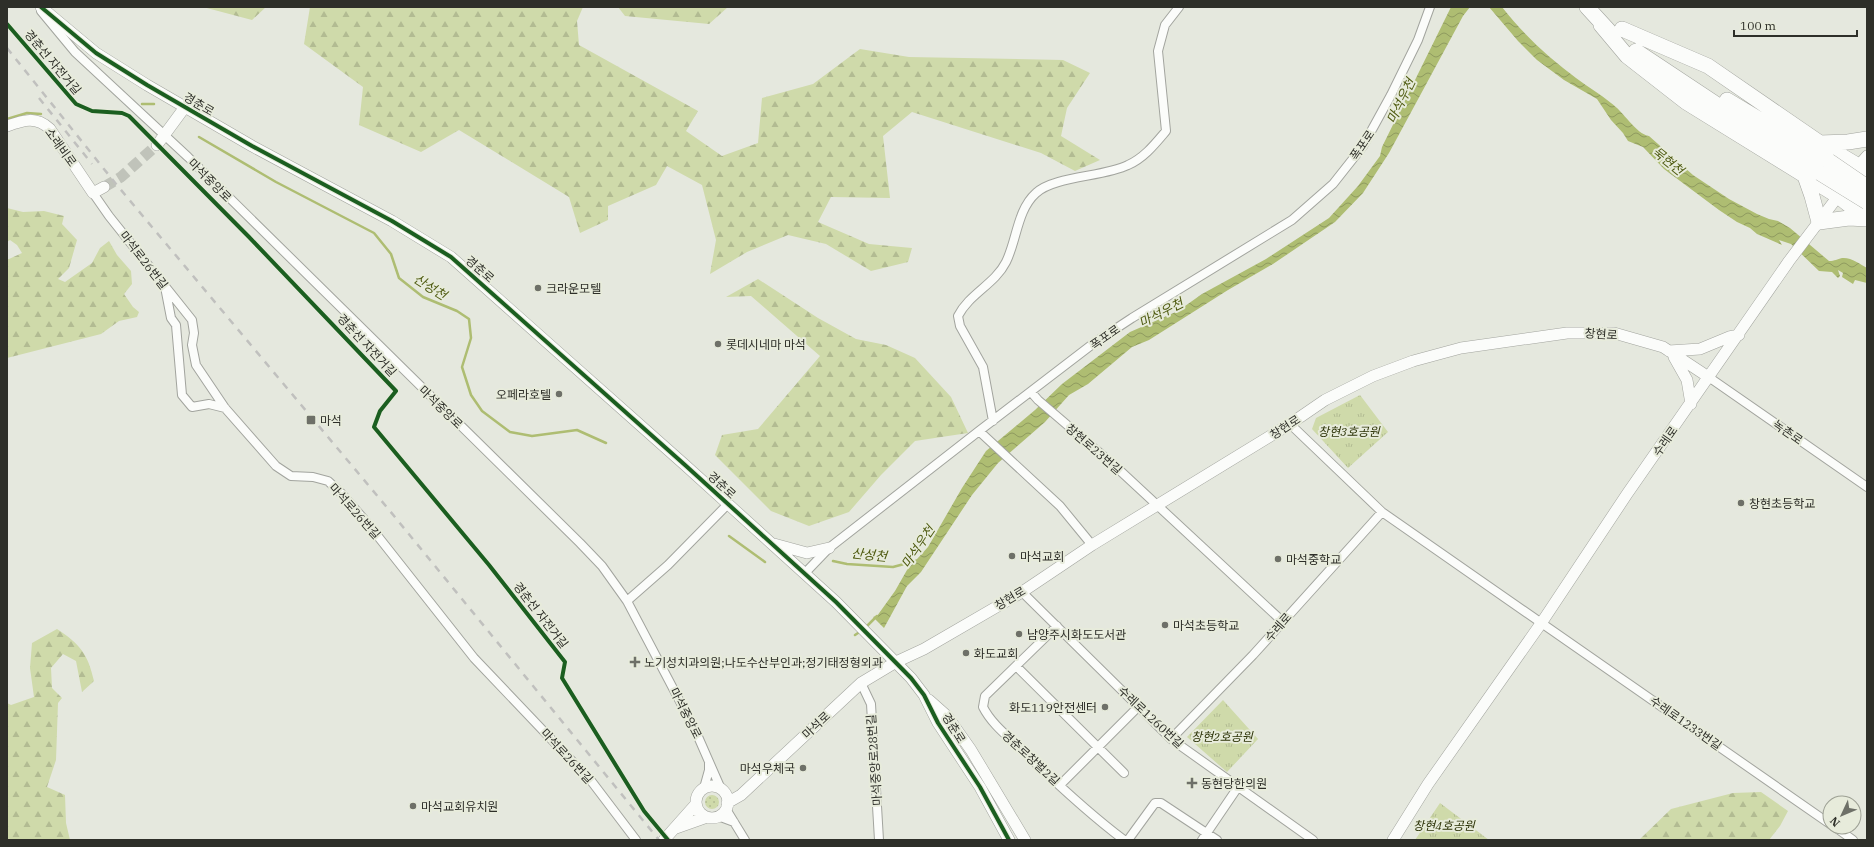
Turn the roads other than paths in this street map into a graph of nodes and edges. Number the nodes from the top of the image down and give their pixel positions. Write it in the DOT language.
graph roads {
  1 [pos="37,7"];
  2 [pos="41,7"];
  3 [pos="1180,7"];
  4 [pos="1430,7"];
  5 [pos="1586,7"];
  6 [pos="1596,7"];
  7 [pos="1601,25"];
  8 [pos="1622,29"];
  9 [pos="96,54"];
  10 [pos="97,73"];
  11 [pos="185,107"];
  12 [pos="7,126"];
  13 [pos="165,136"];
  14 [pos="1867,139"];
  15 [pos="1820,142"];
  16 [pos="157,145"];
  17 [pos="1864,164"];
  18 [pos="1825,167"];
  19 [pos="1805,176"];
  20 [pos="104,186"];
  21 [pos="1867,187"];
  22 [pos="93,192"];
  23 [pos="1838,196"];
  24 [pos="1867,202"];
  25 [pos="1867,219"];
  26 [pos="1819,222"];
  27 [pos="165,287"];
  28 [pos="1738,335"];
  29 [pos="1669,351"];
  30 [pos="1710,378"];
  31 [pos="1031,392"];
  32 [pos="1691,404"];
  33 [pos="226,408"];
  34 [pos="993,421"];
  35 [pos="1290,424"];
  36 [pos="979,430"];
  37 [pos="1867,487"];
  38 [pos="728,504"];
  39 [pos="1158,507"];
  40 [pos="1382,512"];
  41 [pos="770,542"];
  42 [pos="1092,545"];
  43 [pos="829,548"];
  44 [pos="805,574"];
  45 [pos="1022,592"];
  46 [pos="627,601"];
  47 [pos="1282,622"];
  48 [pos="1542,622"];
  49 [pos="1057,626"];
  50 [pos="896,662"];
  51 [pos="1016,666"];
  52 [pos="860,683"];
  53 [pos="924,696"];
  54 [pos="1138,707"];
  55 [pos="1171,740"];
  56 [pos="1096,747"];
  57 [pos="709,760"];
  58 [pos="1124,773"];
  59 [pos="1060,785"];
  60 [pos="1238,787"];
  61 [pos="704,788"];
  62 [pos="721,789"];
  63 [pos="696,804"];
  64 [pos="720,811"];
  65 [pos="1822,818"];
  66 [pos="676,828"];
  67 [pos="1205,837"];
  68 [pos="636,840"];
  69 [pos="664,840"];
  70 [pos="744,840"];
  71 [pos="879,840"];
  72 [pos="1009,840"];
  73 [pos="1025,840"];
  74 [pos="1124,840"];
  75 [pos="1128,840"];
  76 [pos="1217,840"];
  77 [pos="1313,840"];
  78 [pos="1393,840"];
  1 -- 10 [label="street, 마석중앙로"];
  2 -- 9 [label="street, 경춘로"];
  3 -- 34 [label="street"];
  4 -- 31 [label="street, 폭포로"];
  5 -- 7 [label="highway"];
  6 -- 8 [label="highway"];
  7 -- 18 [label="highway"];
  7 -- 19 [label="highway"];
  8 -- 15 [label="highway"];
  8 -- 18 [label="highway"];
  9 -- 10 [label="street"];
  9 -- 11 [label="street, 경춘로"];
  10 -- 13 [label="street, 마석중앙로"];
  11 -- 13 [label="street"];
  11 -- 38 [label="street, 경춘로"];
  12 -- 22 [label="street, 소래비로"];
  13 -- 16 [label="street"];
  13 -- 46 [label="street, 마석중앙로"];
  14 -- 15 [label="highway"];
  15 -- 17 [label="highway"];
  17 -- 23 [label="street"];
  18 -- 21 [label="highway, bridge"];
  18 -- 24 [label="highway, bridge"];
  19 -- 23 [label="highway"];
  19 -- 26 [label="highway"];
  20 -- 22 [label="street"];
  22 -- 27 [label="street, 마석로26번길"];
  23 -- 25 [label="highway"];
  23 -- 26 [label="street"];
  25 -- 26 [label="highway"];
  26 -- 28 [label="street, 수레로"];
  27 -- 33 [label="street, 마석로26번길"];
  27 -- 33 [label="street"];
  28 -- 29 [label="street"];
  28 -- 30 [label="street, 수레로"];
  29 -- 30 [label="street, 창현로"];
  29 -- 32 [label="street"];
  29 -- 35 [label="street, 창현로"];
  30 -- 32 [label="street, 수레로"];
  30 -- 37 [label="street, 녹촌로"];
  31 -- 34 [label="street, 폭포로"];
  31 -- 39 [label="street, 창현로23번길"];
  32 -- 48 [label="street, 수레로"];
  33 -- 68 [label="street, 마석로26번길"];
  34 -- 36 [label="street, 폭포로"];
  35 -- 39 [label="street, 창현로"];
  35 -- 40 [label="street"];
  36 -- 42 [label="street"];
  36 -- 43 [label="street, 폭포로"];
  38 -- 41 [label="street, 경춘로"];
  38 -- 46 [label="street"];
  39 -- 42 [label="street, 창현로"];
  39 -- 47 [label="street, 창현로23번길"];
  40 -- 47 [label="street, 수레로"];
  40 -- 48 [label="street"];
  41 -- 43 [label="street"];
  41 -- 44 [label="street, 경춘로"];
  42 -- 45 [label="street, 창현로"];
  43 -- 44 [label="street, 폭포로"];
  44 -- 50 [label="street, 경춘로"];
  45 -- 49 [label="street, 수레로1260번길"];
  45 -- 50 [label="street, 창현로"];
  46 -- 57 [label="street, 마석중앙로"];
  47 -- 55 [label="street, 수레로"];
  48 -- 65 [label="street, 수레로1233번길"];
  48 -- 78 [label="street, 수레로"];
  49 -- 51 [label="street, 경춘로창벌2길"];
  49 -- 54 [label="street, 수레로1260번길"];
  50 -- 52 [label="street, 마석로"];
  50 -- 53 [label="street, 경춘로"];
  51 -- 56 [label="street"];
  51 -- 59 [label="street, 경춘로창벌2길"];
  52 -- 64 [label="street, 마석로"];
  52 -- 71 [label="street, 마석중앙로28번길"];
  53 -- 72 [label="street, 경춘로"];
  53 -- 73 [label="street, 경춘로"];
  54 -- 55 [label="street, 수레로1260번길"];
  54 -- 56 [label="street"];
  55 -- 60 [label="street, 수레로1260번길"];
  56 -- 58 [label="street"];
  56 -- 59 [label="street"];
  57 -- 61 [label="street"];
  57 -- 62 [label="street, 마석중앙로"];
  59 -- 74 [label="street, 경춘로창벌2길"];
  60 -- 67 [label="street"];
  60 -- 77 [label="street, 수레로1260번길"];
  61 -- 62 [label="street"];
  61 -- 63 [label="street"];
  62 -- 64 [label="street"];
  63 -- 64 [label="street"];
  63 -- 66 [label="street"];
  64 -- 66 [label="street, 마석로"];
  64 -- 70 [label="street"];
  66 -- 69 [label="street"];
  67 -- 75 [label="street"];
  67 -- 76 [label="street"];
}
